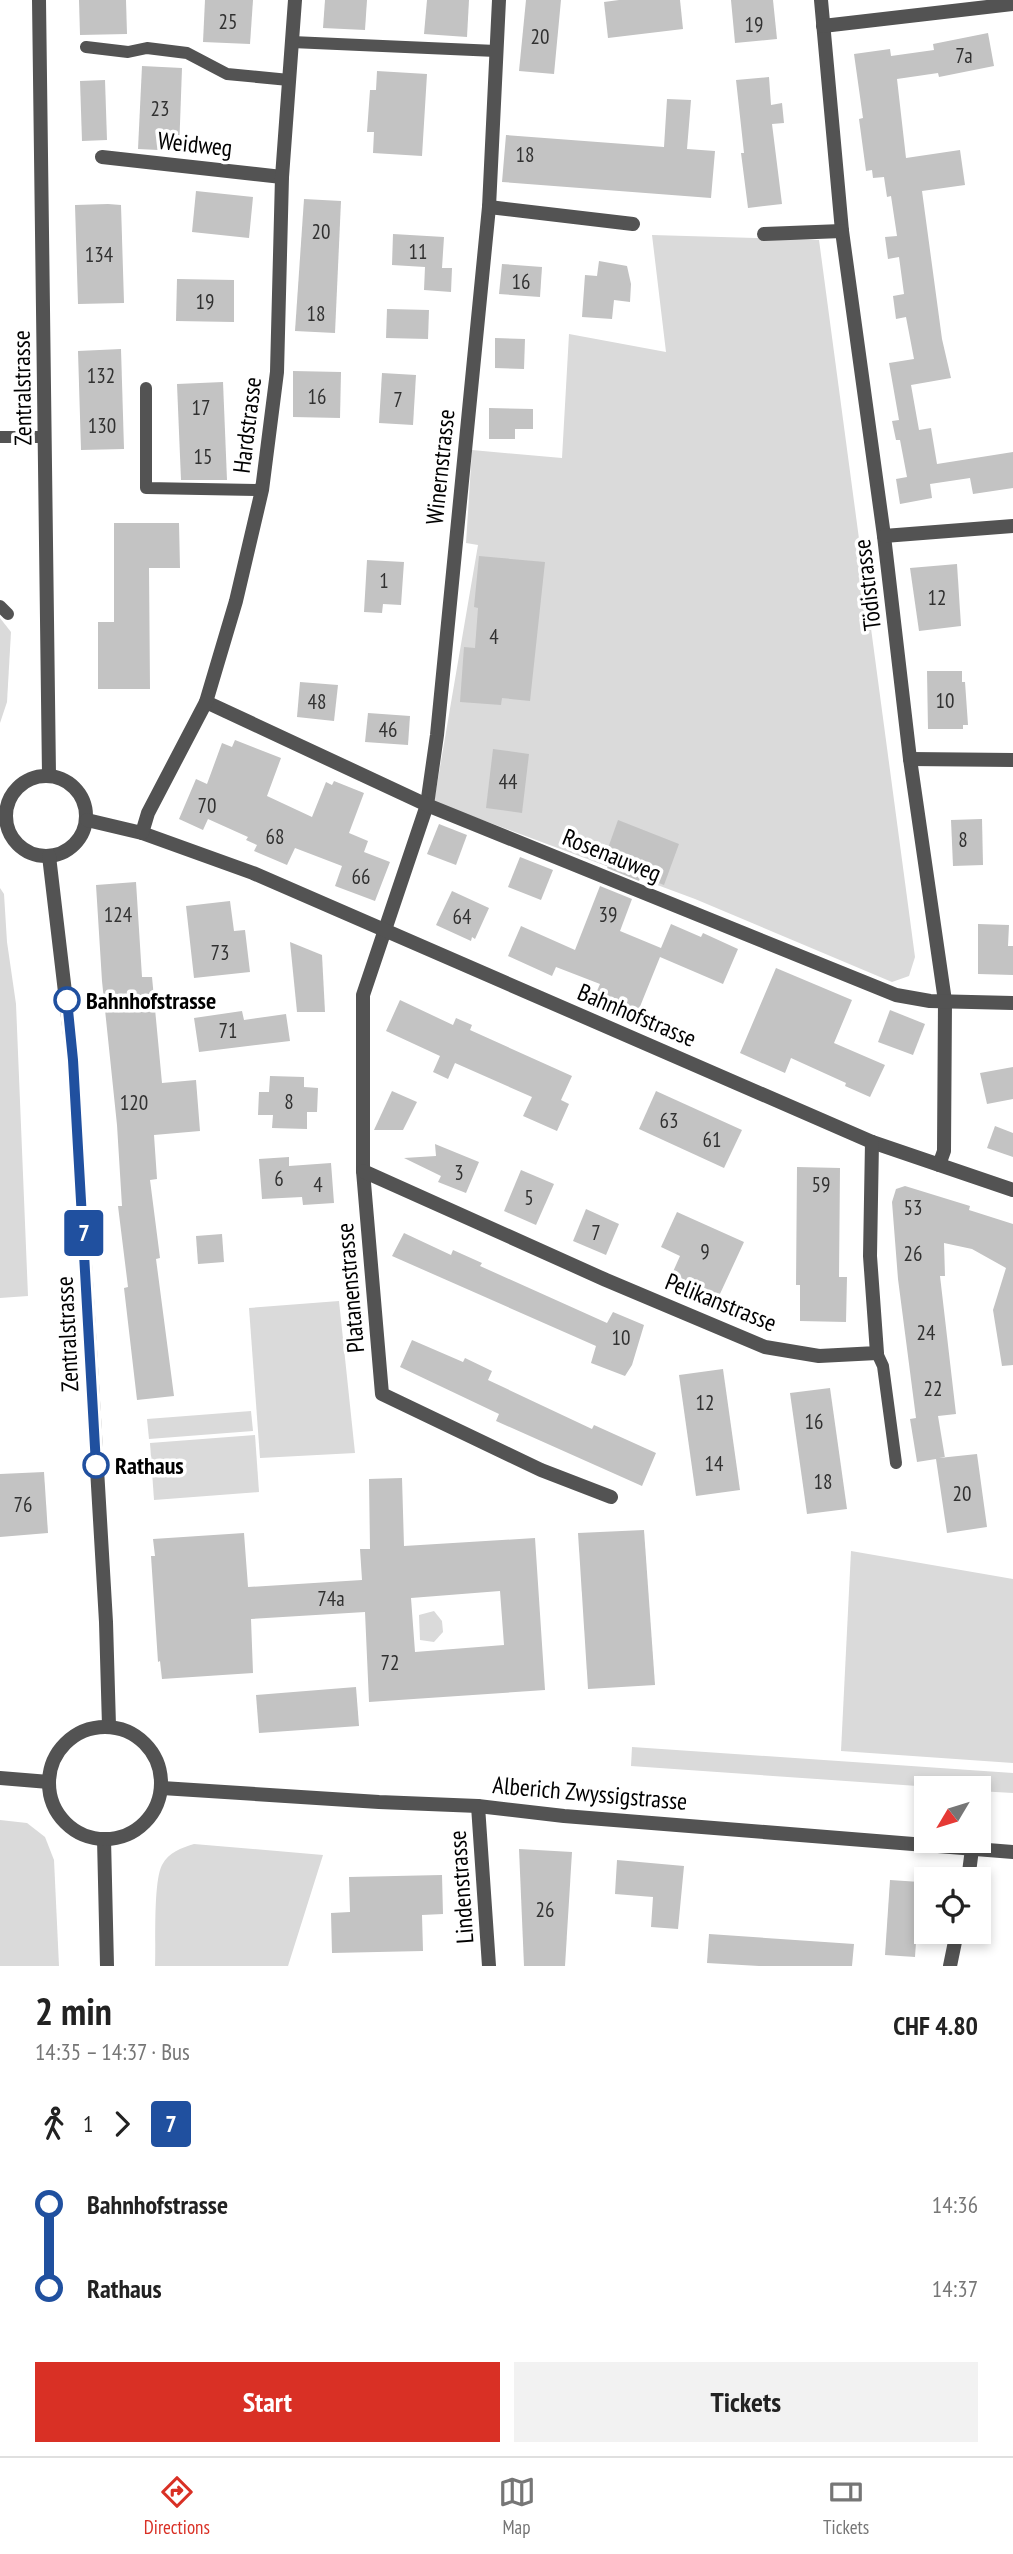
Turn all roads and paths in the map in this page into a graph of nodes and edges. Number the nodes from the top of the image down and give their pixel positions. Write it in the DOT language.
graph roads {
  1 [pos="39,0"];
  2 [pos="295,0"];
  3 [pos="499,0"];
  4 [pos="821,0"];
  5 [pos="1013,4"];
  6 [pos="823,26"];
  7 [pos="292,43"];
  8 [pos="86,47"];
  9 [pos="496,51"];
  10 [pos="289,80"];
  11 [pos="102,157"];
  12 [pos="282,177"];
  13 [pos="489,207"];
  14 [pos="633,224"];
  15 [pos="842,230"];
  16 [pos="764,233"];
  17 [pos="146,388"];
  18 [pos="45,436"];
  19 [pos="0,437"];
  20 [pos="262,489"];
  21 [pos="1013,526"];
  22 [pos="884,536"];
  23 [pos="206,702"];
  24 [pos="911,759"];
  25 [pos="1013,760"];
  26 [pos="49,775"];
  27 [pos="4,804"];
  28 [pos="426,805"];
  29 [pos="87,820"];
  30 [pos="142,833"];
  31 [pos="49,856"];
  32 [pos="384,930"];
  33 [pos="945,1001"];
  34 [pos="1013,1003"];
  35 [pos="872,1142"];
  36 [pos="939,1165"];
  37 [pos="363,1171"];
  38 [pos="1013,1190"];
  39 [pos="877,1353"];
  40 [pos="896,1463"];
  41 [pos="611,1497"];
  42 [pos="108,1726"];
  43 [pos="0,1778"];
  44 [pos="49,1782"];
  45 [pos="162,1788"];
  46 [pos="478,1805"];
  47 [pos="104,1839"];
  48 [pos="914,1844"];
  49 [pos="991,1850"];
  50 [pos="1013,1852"];
  51 [pos="955,1944"];
  52 [pos="107,1966"];
  53 [pos="489,1966"];
  54 [pos="950,1966"];
  1 -- 18 [label="street, Zentralstrasse"];
  2 -- 7 [label="street, Hardstrasse"];
  3 -- 9 [label="street, Winernstrasse"];
  4 -- 6 [label="street, Tödistrasse"];
  5 -- 6 [label="street"];
  6 -- 15 [label="street, Tödistrasse"];
  7 -- 9 [label="lane"];
  7 -- 10 [label="street, Hardstrasse"];
  8 -- 10 [label="lane"];
  9 -- 13 [label="street, Winernstrasse"];
  10 -- 12 [label="street, Hardstrasse"];
  11 -- 12 [label="street, Weidweg"];
  12 -- 20 [label="street, Hardstrasse"];
  13 -- 14 [label="street"];
  13 -- 28 [label="street, Winernstrasse"];
  15 -- 16 [label="street"];
  15 -- 22 [label="street, Tödistrasse"];
  17 -- 20 [label="lane"];
  18 -- 19 [label="lane"];
  18 -- 26 [label="street, Zentralstrasse"];
  20 -- 23 [label="street, Hardstrasse"];
  21 -- 22 [label="street"];
  22 -- 24 [label="street, Tödistrasse"];
  23 -- 28 [label="street, Rosenauweg"];
  23 -- 30 [label="street, Hardstrasse"];
  24 -- 25 [label="street"];
  24 -- 33 [label="street, Tödistrasse"];
  26 -- 27 [label="street"];
  26 -- 29 [label="street"];
  27 -- 31 [label="street"];
  28 -- 32 [label="street, Winernstrasse"];
  28 -- 33 [label="street, Rosenauweg"];
  29 -- 30 [label="street, Bahnhofstrasse"];
  29 -- 31 [label="street"];
  30 -- 32 [label="street, Bahnhofstrasse"];
  31 -- 42 [label="street, Zentralstrasse"];
  32 -- 35 [label="street, Bahnhofstrasse"];
  32 -- 37 [label="street, Platanenstrasse"];
  33 -- 34 [label="street, Rosenauweg"];
  33 -- 36 [label="street, Tödistrasse"];
  35 -- 36 [label="street, Bahnhofstrasse"];
  35 -- 39 [label="street"];
  36 -- 38 [label="street, Bahnhofstrasse"];
  37 -- 39 [label="street, Pelikanstrasse"];
  37 -- 41 [label="street, Platanenstrasse"];
  39 -- 40 [label="lane"];
  42 -- 44 [label="street"];
  42 -- 45 [label="street"];
  43 -- 44 [label="street"];
  44 -- 47 [label="street"];
  45 -- 46 [label="street, Alberich Zwyssigstrasse"];
  45 -- 47 [label="street"];
  46 -- 48 [label="street, Alberich Zwyssigstrasse"];
  46 -- 53 [label="street, Lindenstrasse"];
  47 -- 52 [label="street"];
  49 -- 50 [label="street, Alberich Zwyssigstrasse"];
  51 -- 54 [label="street"];
}
